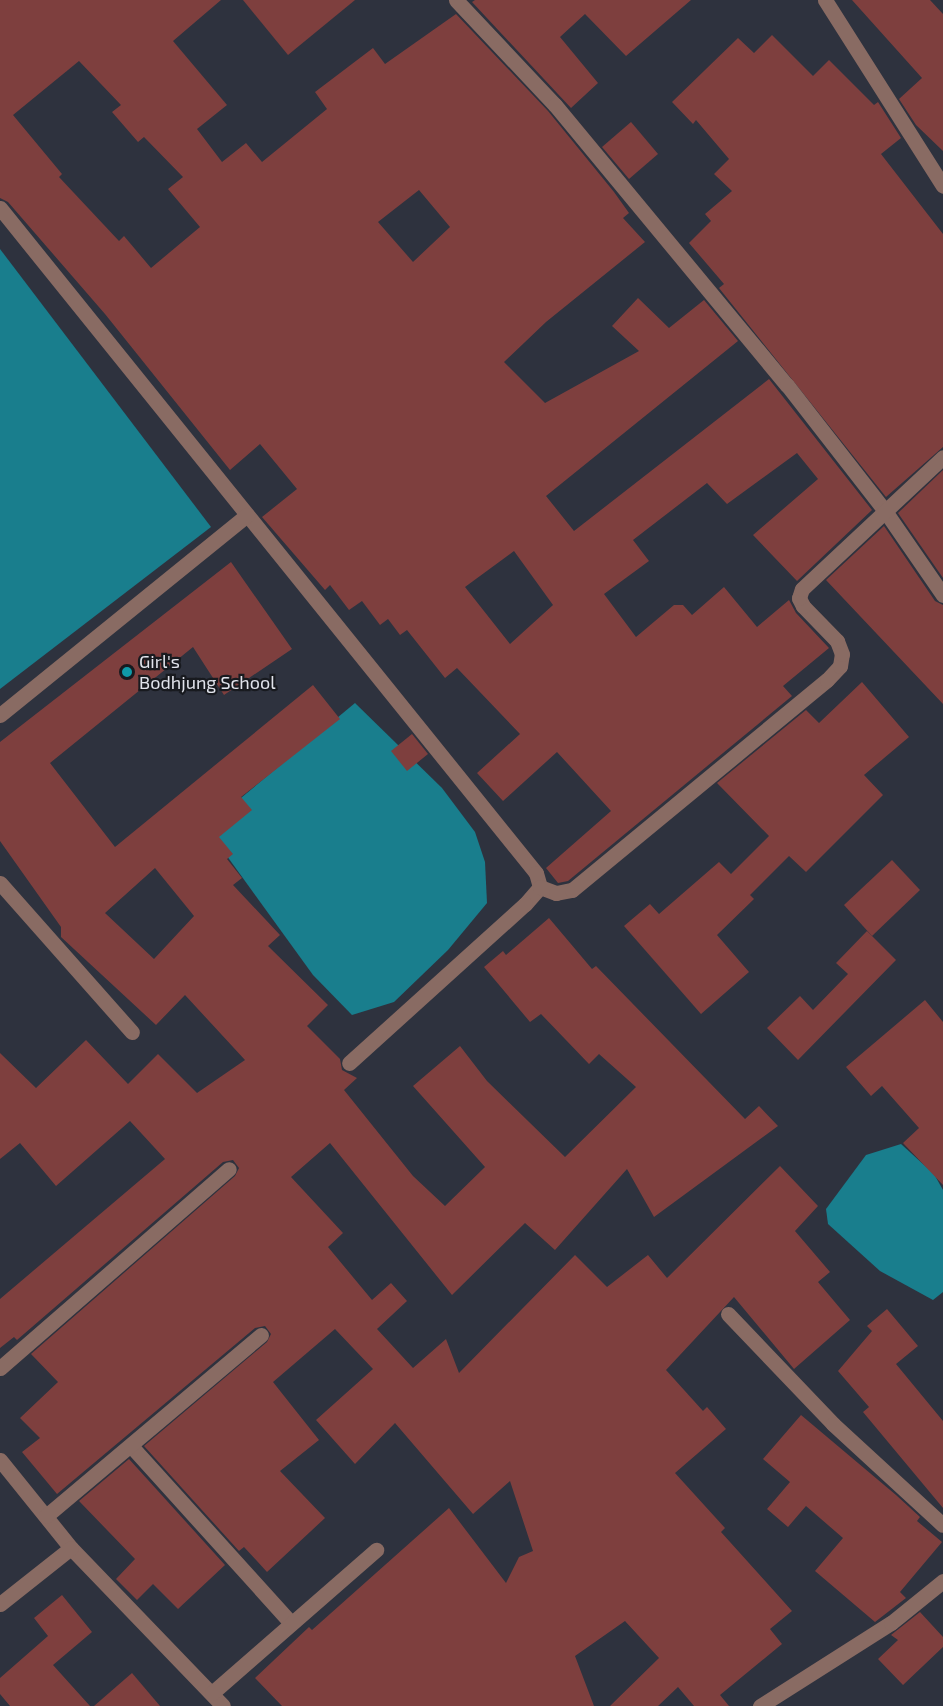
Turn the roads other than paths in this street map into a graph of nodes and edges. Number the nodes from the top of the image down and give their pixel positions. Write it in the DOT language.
graph roads {
  1 [pos="456,0"];
  2 [pos="825,0"];
  3 [pos="943,186"];
  4 [pos="0,208"];
  5 [pos="943,457"];
  6 [pos="885,511"];
  7 [pos="247,515"];
  8 [pos="943,595"];
  9 [pos="0,715"];
  10 [pos="0,884"];
  11 [pos="540,887"];
  12 [pos="132,1032"];
  13 [pos="349,1063"];
  14 [pos="229,1168"];
  15 [pos="728,1314"];
  16 [pos="261,1335"];
  17 [pos="0,1368"];
  18 [pos="132,1447"];
  19 [pos="0,1460"];
  20 [pos="46,1516"];
  21 [pos="943,1525"];
  22 [pos="71,1548"];
  23 [pos="376,1550"];
  24 [pos="943,1581"];
  25 [pos="0,1604"];
  26 [pos="290,1622"];
  27 [pos="212,1693"];
  28 [pos="223,1706"];
  29 [pos="760,1706"];
  1 -- 6 [label="street"];
  2 -- 3 [label="street"];
  4 -- 7 [label="street"];
  5 -- 6 [label="street"];
  6 -- 8 [label="street"];
  6 -- 11 [label="street"];
  7 -- 9 [label="street"];
  7 -- 11 [label="street"];
  10 -- 12 [label="street"];
  11 -- 13 [label="street"];
  14 -- 17 [label="street"];
  15 -- 21 [label="street"];
  16 -- 18 [label="street"];
  18 -- 20 [label="street"];
  18 -- 26 [label="street"];
  19 -- 20 [label="street"];
  20 -- 22 [label="street"];
  22 -- 25 [label="street"];
  22 -- 27 [label="street"];
  23 -- 26 [label="street"];
  24 -- 29 [label="street"];
  26 -- 27 [label="street"];
  27 -- 28 [label="street"];
}
